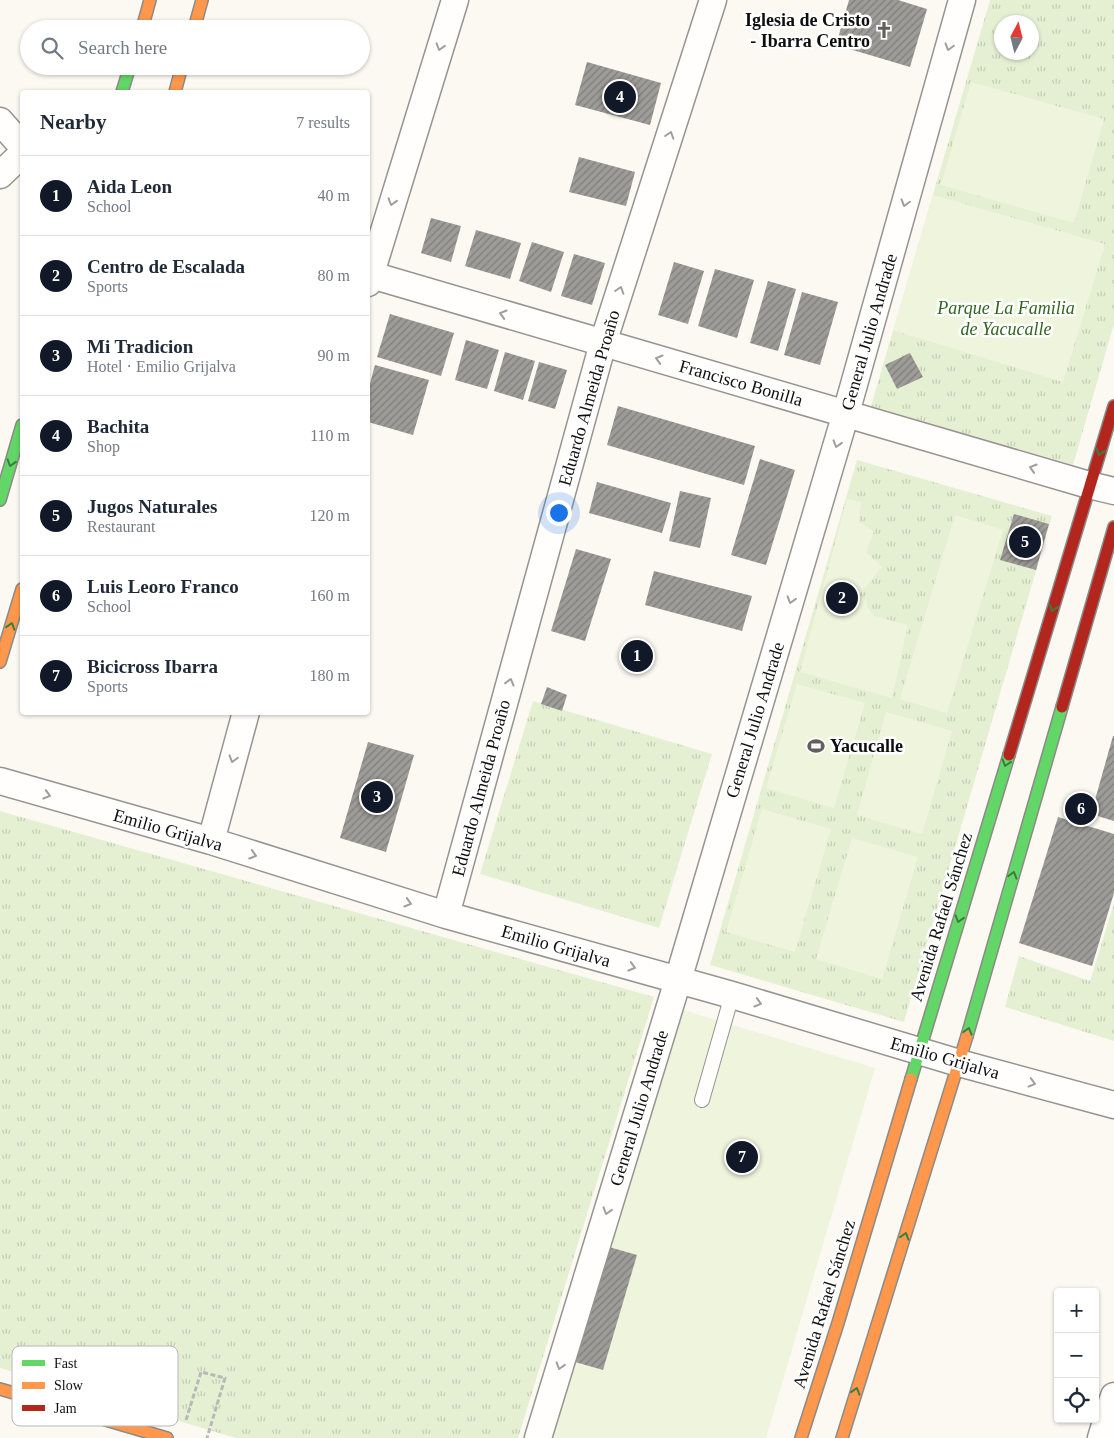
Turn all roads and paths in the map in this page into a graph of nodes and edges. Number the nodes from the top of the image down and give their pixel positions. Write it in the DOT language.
graph roads {
  1 [pos="150,0"];
  2 [pos="202,0"];
  3 [pos="455,0"];
  4 [pos="713,0"];
  5 [pos="962,0"];
  6 [pos="144,20"];
  7 [pos="196,20"];
  8 [pos="127,75"];
  9 [pos="180,75"];
  10 [pos="123,90"];
  11 [pos="176,90"];
  12 [pos="0,121"];
  13 [pos="20,144"];
  14 [pos="20,156"];
  15 [pos="0,175"];
  16 [pos="370,271"];
  17 [pos="370,278"];
  18 [pos="603,343"];
  19 [pos="1114,406"];
  20 [pos="846,413"];
  21 [pos="20,432"];
  22 [pos="1102,488"];
  23 [pos="0,500"];
  24 [pos="1114,527"];
  25 [pos="20,596"];
  26 [pos="0,662"];
  27 [pos="245,715"];
  28 [pos="0,781"];
  29 [pos="211,842"];
  30 [pos="446,915"];
  31 [pos="678,980"];
  32 [pos="732,995"];
  33 [pos="919,1051"];
  34 [pos="959,1063"];
  35 [pos="702,1100"];
  36 [pos="1114,1105"];
  37 [pos="1114,1396"];
  38 [pos="127,1426"];
  39 [pos="183,1428"];
  40 [pos="168,1438"];
  41 [pos="206,1438"];
  42 [pos="538,1438"];
  43 [pos="801,1438"];
  44 [pos="842,1438"];
  45 [pos="1101,1438"];
  1 -- 6 [label="street"];
  2 -- 7 [label="street"];
  3 -- 16 [label="street, one-way"];
  18 -- 4 [label="street, Eduardo Almeida Proaño, one-way"];
  5 -- 20 [label="street, General Julio Andrade, one-way"];
  8 -- 10 [label="street"];
  9 -- 11 [label="street"];
  12 -- 13 [label="street"];
  14 -- 15 [label="street"];
  18 -- 17 [label="street, Francisco Bonilla, one-way"];
  20 -- 18 [label="street, Francisco Bonilla, one-way"];
  30 -- 18 [label="street, Eduardo Almeida Proaño, one-way"];
  19 -- 22 [label="street, Avenida Rafael Sánchez, one-way"];
  22 -- 20 [label="street, Francisco Bonilla, one-way"];
  20 -- 31 [label="street, General Julio Andrade, one-way"];
  21 -- 23 [label="street, one-way"];
  22 -- 33 [label="street, Avenida Rafael Sánchez, one-way"];
  34 -- 24 [label="street, one-way"];
  26 -- 25 [label="street, one-way"];
  27 -- 29 [label="street, one-way"];
  28 -- 29 [label="street, Emilio Grijalva, one-way"];
  29 -- 30 [label="street, Emilio Grijalva, one-way"];
  30 -- 31 [label="street, Emilio Grijalva, one-way"];
  31 -- 32 [label="street, Emilio Grijalva"];
  31 -- 42 [label="street, General Julio Andrade, one-way"];
  32 -- 33 [label="street, Emilio Grijalva, one-way"];
  32 -- 35 [label="lane"];
  33 -- 34 [label="street, Emilio Grijalva"];
  33 -- 43 [label="street, Avenida Rafael Sánchez"];
  34 -- 36 [label="street, Emilio Grijalva, one-way"];
  44 -- 34 [label="street, one-way"];
  37 -- 45 [label="street"];
  38 -- 40 [label="street"];
  39 -- 41 [label="path"];
}
